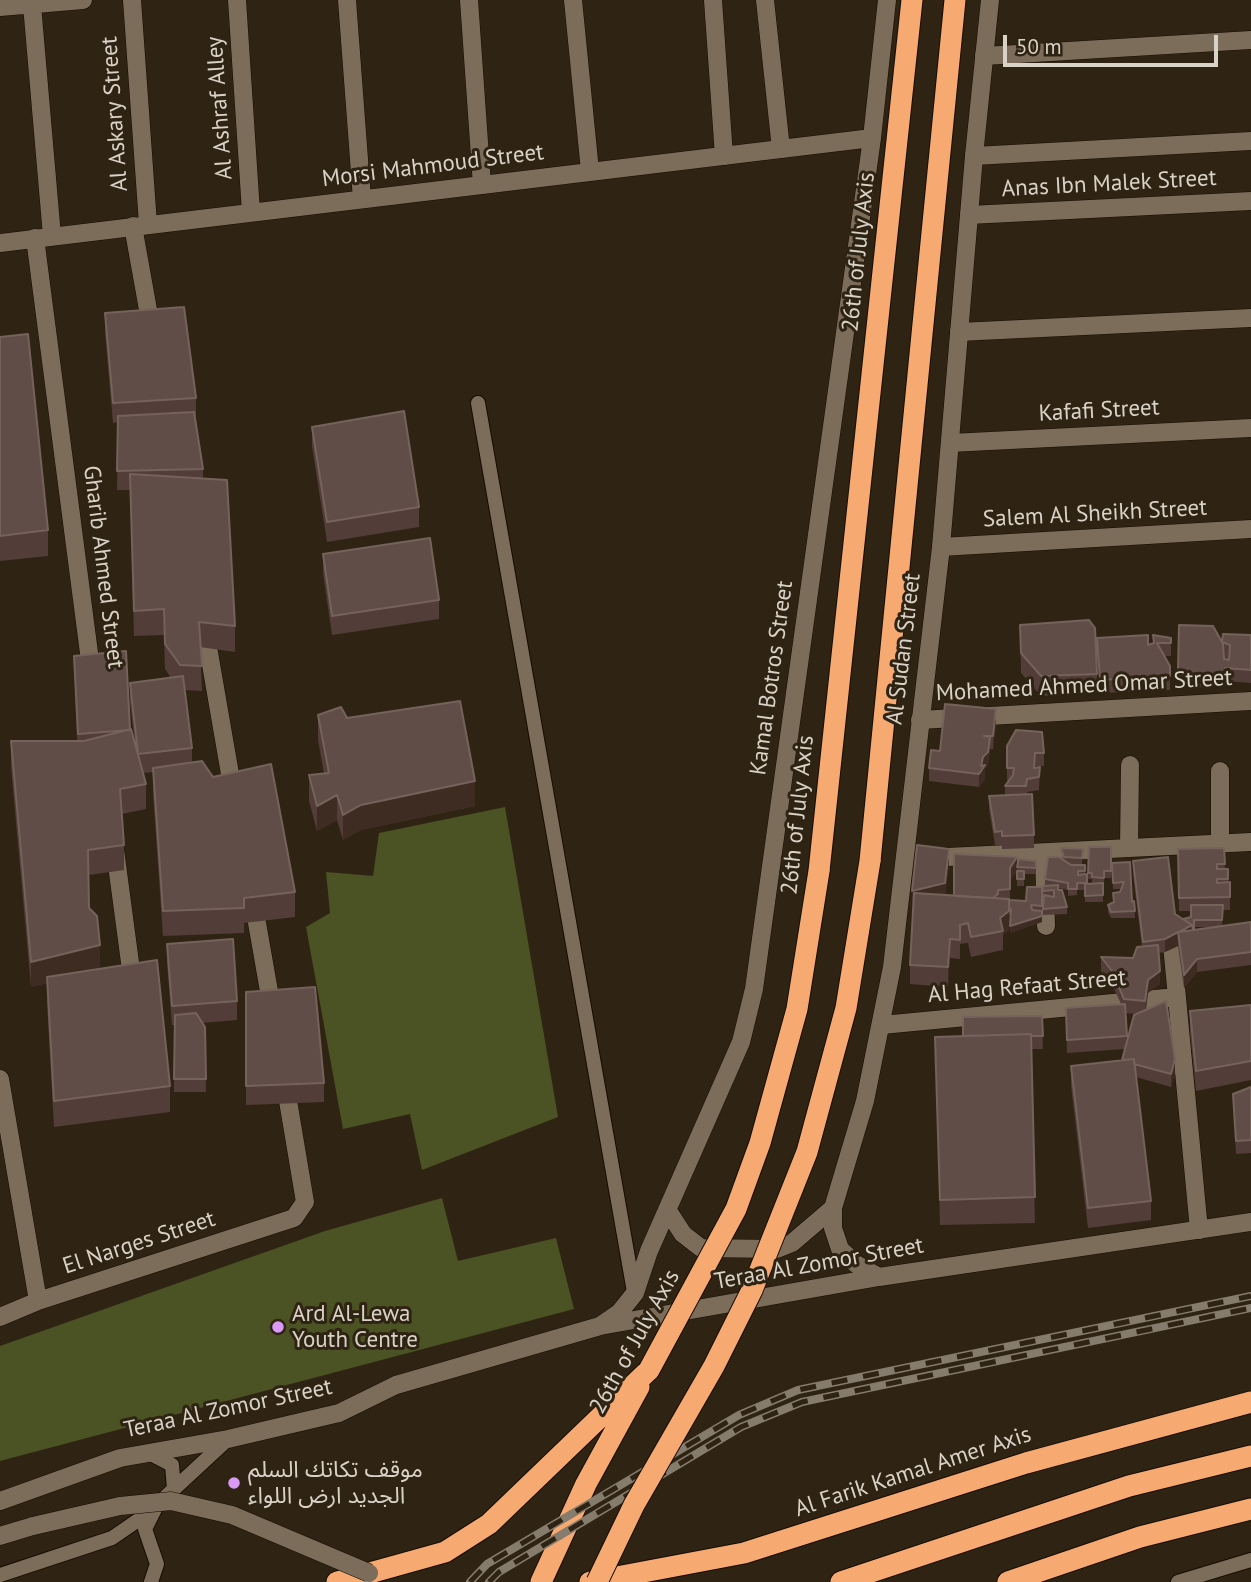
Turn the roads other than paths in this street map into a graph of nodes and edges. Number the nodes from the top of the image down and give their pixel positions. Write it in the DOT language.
graph roads {
  1 [pos="83,0"];
  2 [pos="132,0"];
  3 [pos="237,0"];
  4 [pos="347,0"];
  5 [pos="469,0"];
  6 [pos="573,0"];
  7 [pos="713,0"];
  8 [pos="765,0"];
  9 [pos="887,0"];
  10 [pos="912,0"];
  11 [pos="954,0"];
  12 [pos="990,0"];
  13 [pos="32,5"];
  14 [pos="0,7"];
  15 [pos="1251,40"];
  16 [pos="984,56"];
  17 [pos="872,138"];
  18 [pos="1251,141"];
  19 [pos="781,149"];
  20 [pos="724,156"];
  21 [pos="974,156"];
  22 [pos="590,172"];
  23 [pos="482,185"];
  24 [pos="362,199"];
  25 [pos="1251,201"];
  26 [pos="251,212"];
  27 [pos="969,215"];
  28 [pos="140,225"];
  29 [pos="43,237"];
  30 [pos="0,243"];
  31 [pos="1251,318"];
  32 [pos="959,332"];
  33 [pos="155,348"];
  34 [pos="478,403"];
  35 [pos="1251,428"];
  36 [pos="950,443"];
  37 [pos="1251,529"];
  38 [pos="941,547"];
  39 [pos="201,607"];
  40 [pos="95,695"];
  41 [pos="1251,701"];
  42 [pos="920,720"];
  43 [pos="1130,765"];
  44 [pos="1220,771"];
  45 [pos="237,811"];
  46 [pos="113,833"];
  47 [pos="1251,842"];
  48 [pos="1220,844"];
  49 [pos="1129,849"];
  50 [pos="1044,853"];
  51 [pos="902,861"];
  52 [pos="249,879"];
  53 [pos="1046,926"];
  54 [pos="1171,945"];
  55 [pos="1176,997"];
  56 [pos="134,999"];
  57 [pos="882,1025"];
  58 [pos="275,1029"];
  59 [pos="282,1070"];
  60 [pos="0,1079"];
  61 [pos="833,1208"];
  62 [pos="668,1211"];
  63 [pos="1251,1222"];
  64 [pos="1199,1230"];
  65 [pos="879,1277"];
  66 [pos="635,1293"];
  67 [pos="37,1301"];
  68 [pos="0,1317"];
  69 [pos="600,1326"];
  70 [pos="649,1370"];
  71 [pos="1251,1402"];
  72 [pos="228,1439"];
  73 [pos="149,1453"];
  74 [pos="1251,1456"];
  75 [pos="174,1489"];
  76 [pos="0,1501"];
  77 [pos="159,1502"];
  78 [pos="1251,1509"];
  79 [pos="0,1536"];
  80 [pos="1251,1560"];
  81 [pos="369,1573"];
  82 [pos="0,1575"];
  83 [pos="151,1582"];
  84 [pos="338,1582"];
  85 [pos="541,1582"];
  86 [pos="590,1582"];
  87 [pos="597,1582"];
  88 [pos="841,1582"];
  89 [pos="1008,1582"];
  90 [pos="1178,1582"];
  1 -- 13 [label="street"];
  2 -- 28 [label="street, Al Askary Street"];
  3 -- 26 [label="street, Al Ashraf Alley"];
  4 -- 24 [label="street"];
  5 -- 23 [label="street"];
  6 -- 22 [label="street"];
  7 -- 20 [label="street"];
  8 -- 19 [label="street"];
  9 -- 17 [label="street, Kamal Botros Street"];
  10 -- 70 [label="highway, 26th of July Axis, bridge"];
  11 -- 87 [label="highway, bridge"];
  12 -- 16 [label="street, Al Sudan Street"];
  13 -- 14 [label="street"];
  13 -- 29 [label="street, Gharib Ahmed Street"];
  15 -- 16 [label="street"];
  16 -- 21 [label="street, Al Sudan Street"];
  17 -- 19 [label="street, Morsi Mahmoud Street"];
  17 -- 62 [label="street, Kamal Botros Street"];
  18 -- 21 [label="street"];
  19 -- 20 [label="street, Morsi Mahmoud Street"];
  20 -- 22 [label="street, Morsi Mahmoud Street"];
  21 -- 27 [label="street, Al Sudan Street"];
  22 -- 23 [label="street, Morsi Mahmoud Street"];
  23 -- 24 [label="street, Morsi Mahmoud Street"];
  24 -- 26 [label="street, Morsi Mahmoud Street"];
  25 -- 27 [label="street, Anas Ibn Malek Street"];
  26 -- 28 [label="street, Morsi Mahmoud Street"];
  27 -- 32 [label="street, Al Sudan Street"];
  28 -- 29 [label="street, Morsi Mahmoud Street"];
  28 -- 33 [label="street, Al Askary Street"];
  29 -- 30 [label="street, Morsi Mahmoud Street"];
  29 -- 40 [label="street, Gharib Ahmed Street"];
  31 -- 32 [label="street"];
  32 -- 36 [label="street, Al Sudan Street"];
  34 -- 66 [label="lane"];
  35 -- 36 [label="street, Kafafi Street"];
  36 -- 38 [label="street, Al Sudan Street"];
  37 -- 38 [label="street, Salem Al Sheikh Street"];
  38 -- 42 [label="street, Al Sudan Street"];
  39 -- 45 [label="street"];
  41 -- 42 [label="street, Mohamed Ahmed Omar Street"];
  42 -- 51 [label="street, Al Sudan Street"];
  43 -- 49 [label="street"];
  44 -- 48 [label="street"];
  46 -- 56 [label="street"];
  47 -- 48 [label="street"];
  48 -- 49 [label="street"];
  49 -- 50 [label="street"];
  50 -- 51 [label="street"];
  50 -- 53 [label="street"];
  51 -- 57 [label="street, Al Sudan Street"];
  52 -- 58 [label="street"];
  54 -- 55 [label="street"];
  55 -- 57 [label="street, Al Hag Refaat Street"];
  55 -- 64 [label="street"];
  57 -- 61 [label="street, Al Sudan Street"];
  59 -- 67 [label="street, El Narges Street"];
  60 -- 67 [label="street"];
  61 -- 62 [label="street"];
  61 -- 65 [label="street, Al Sudan Street"];
  62 -- 66 [label="street, Kamal Botros Street"];
  63 -- 64 [label="street, Teraa Al Zomor Street"];
  64 -- 65 [label="street, Teraa Al Zomor Street"];
  65 -- 69 [label="street, Teraa Al Zomor Street"];
  66 -- 69 [label="street, Kamal Botros Street"];
  67 -- 68 [label="street, El Narges Street"];
  69 -- 72 [label="street, Teraa Al Zomor Street"];
  70 -- 81 [label="highway"];
  70 -- 85 [label="highway, 26th of July Axis"];
  71 -- 86 [label="highway, Al Farik Kamal Amer Axis"];
  72 -- 73 [label="street, Teraa Al Zomor Street"];
  72 -- 75 [label="lane"];
  73 -- 75 [label="lane"];
  73 -- 76 [label="street, Teraa Al Zomor Street"];
  74 -- 88 [label="highway"];
  75 -- 77 [label="lane"];
  77 -- 82 [label="lane"];
  77 -- 83 [label="lane"];
  78 -- 89 [label="highway"];
  79 -- 81 [label="street, bridge"];
  80 -- 90 [label="lane"];
  81 -- 84 [label="highway"];
}
